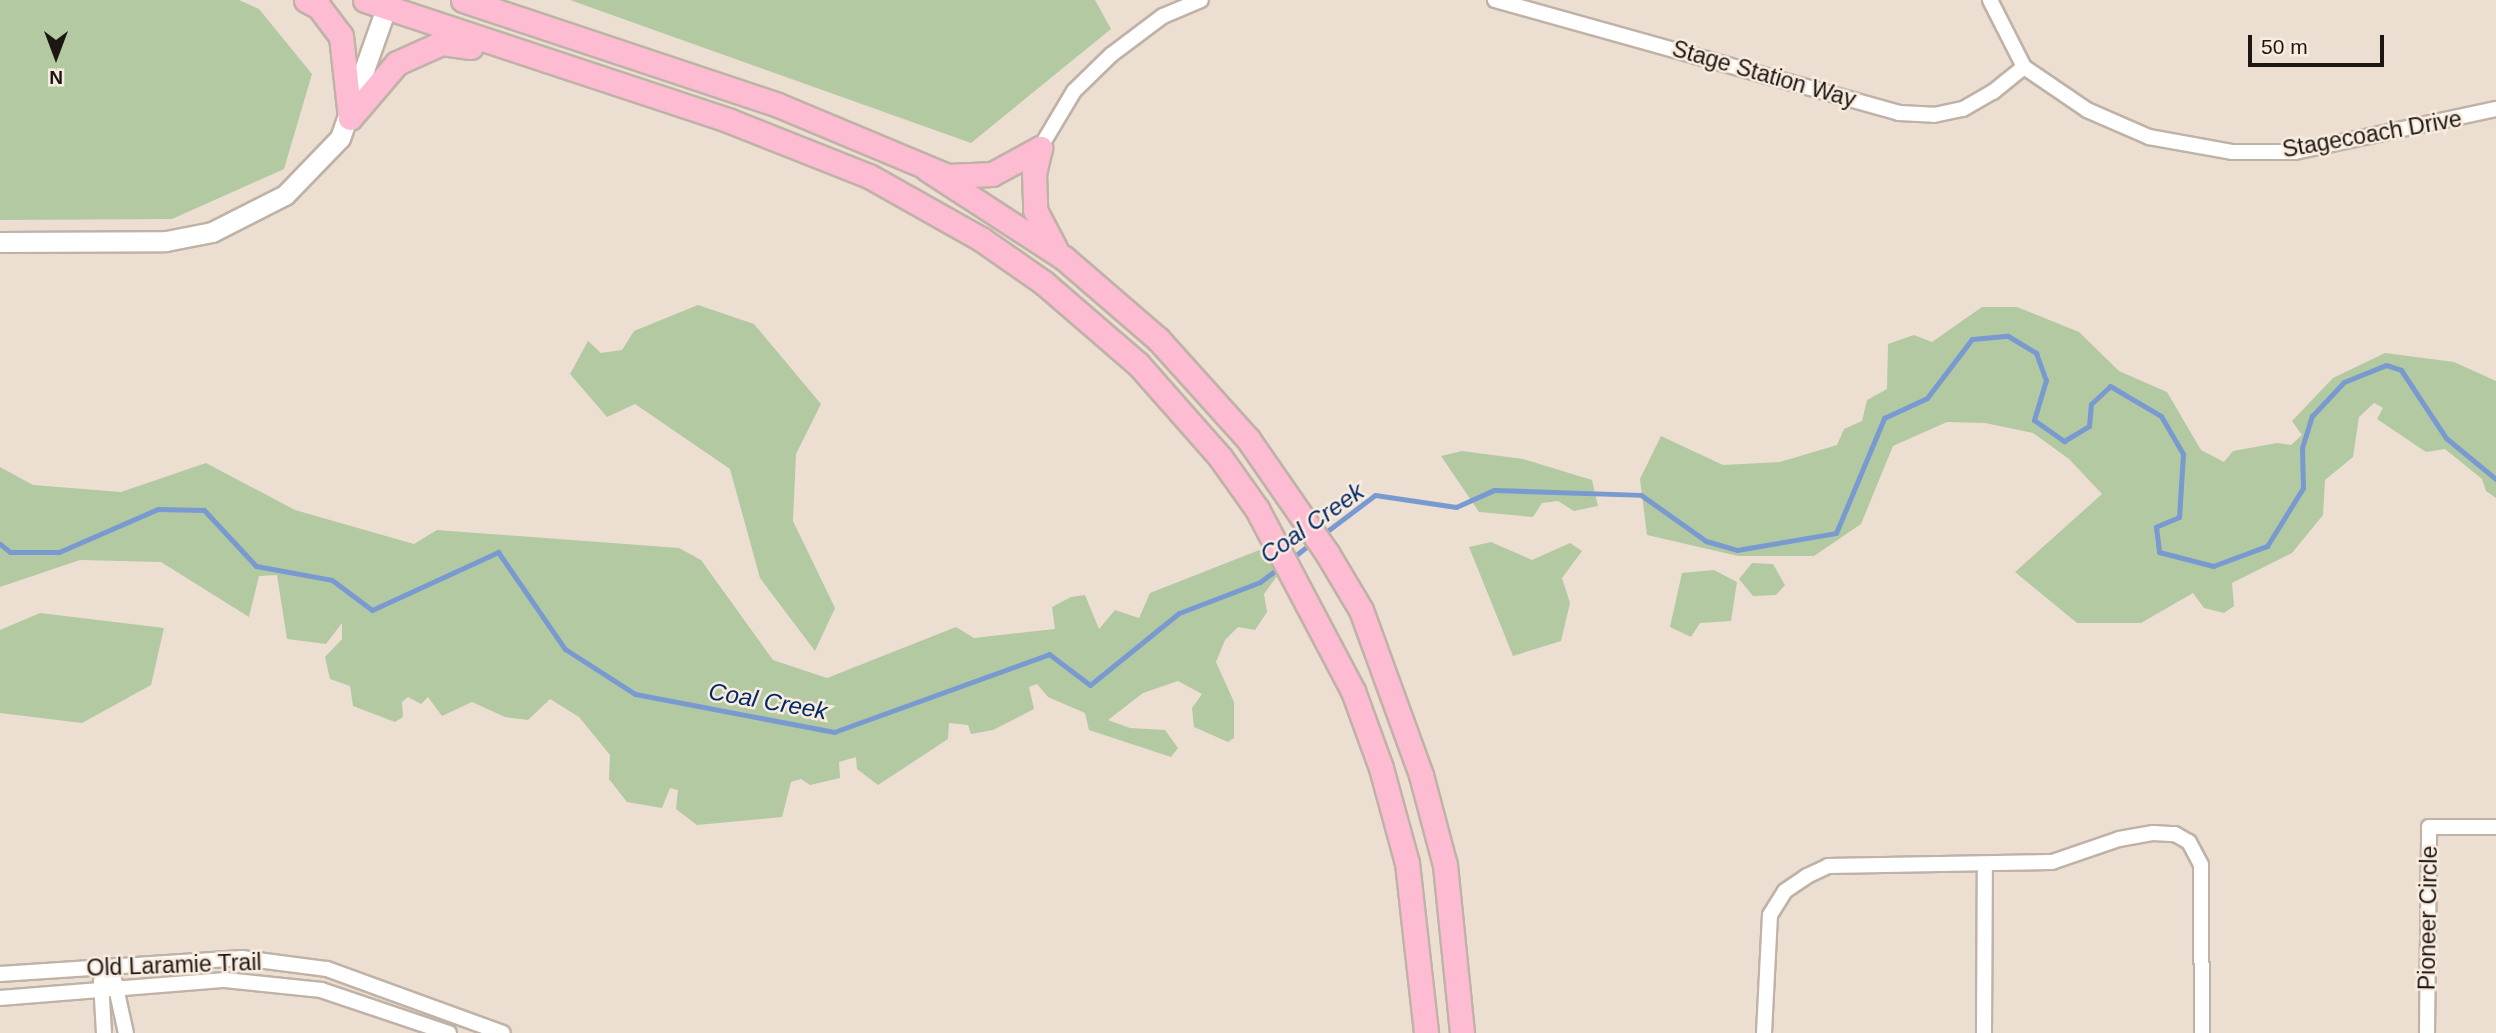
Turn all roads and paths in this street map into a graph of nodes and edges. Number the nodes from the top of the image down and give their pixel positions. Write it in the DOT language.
graph roads {
  1 [pos="306,0"];
  2 [pos="463,0"];
  3 [pos="504,0"];
  4 [pos="1201,0"];
  5 [pos="1494,0"];
  6 [pos="1990,0"];
  7 [pos="380,2"];
  8 [pos="582,40"];
  9 [pos="527,56"];
  10 [pos="2024,67"];
  11 [pos="2496,109"];
  12 [pos="350,118"];
  13 [pos="1040,148"];
  14 [pos="927,169"];
  15 [pos="0,242"];
  16 [pos="1064,258"];
  17 [pos="2496,827"];
  18 [pos="1984,864"];
  19 [pos="105,966"];
  20 [pos="0,974"];
  21 [pos="118,986"];
  22 [pos="99,988"];
  23 [pos="0,998"];
  24 [pos="104,1033"];
  25 [pos="126,1033"];
  26 [pos="449,1033"];
  27 [pos="503,1033"];
  28 [pos="1426,1033"];
  29 [pos="1462,1033"];
  30 [pos="1765,1033"];
  31 [pos="1984,1033"];
  32 [pos="2202,1033"];
  33 [pos="2427,1033"];
  1 -- 12 [label="main road"];
  2 -- 8 [label="main road"];
  3 -- 8 [label="main road"];
  4 -- 13 [label="street"];
  5 -- 10 [label="street, Stage Station Way"];
  6 -- 10 [label="street"];
  7 -- 9 [label="main road"];
  7 -- 12 [label="street"];
  8 -- 14 [label="main road"];
  9 -- 12 [label="main road"];
  9 -- 28 [label="main road"];
  10 -- 11 [label="street, Stagecoach Drive"];
  12 -- 15 [label="street"];
  13 -- 14 [label="main road"];
  13 -- 16 [label="main road"];
  14 -- 16 [label="main road"];
  16 -- 29 [label="main road"];
  17 -- 33 [label="street, Pioneer Circle"];
  18 -- 30 [label="street"];
  18 -- 31 [label="street"];
  18 -- 32 [label="street"];
  19 -- 20 [label="street, Old Laramie Trail"];
  19 -- 21 [label="street"];
  19 -- 22 [label="street"];
  19 -- 27 [label="street, Old Laramie Trail"];
  21 -- 22 [label="street, Old Laramie Trail"];
  21 -- 25 [label="street"];
  21 -- 26 [label="street, Old Laramie Trail"];
  22 -- 23 [label="street, Old Laramie Trail"];
  22 -- 24 [label="street"];
}
